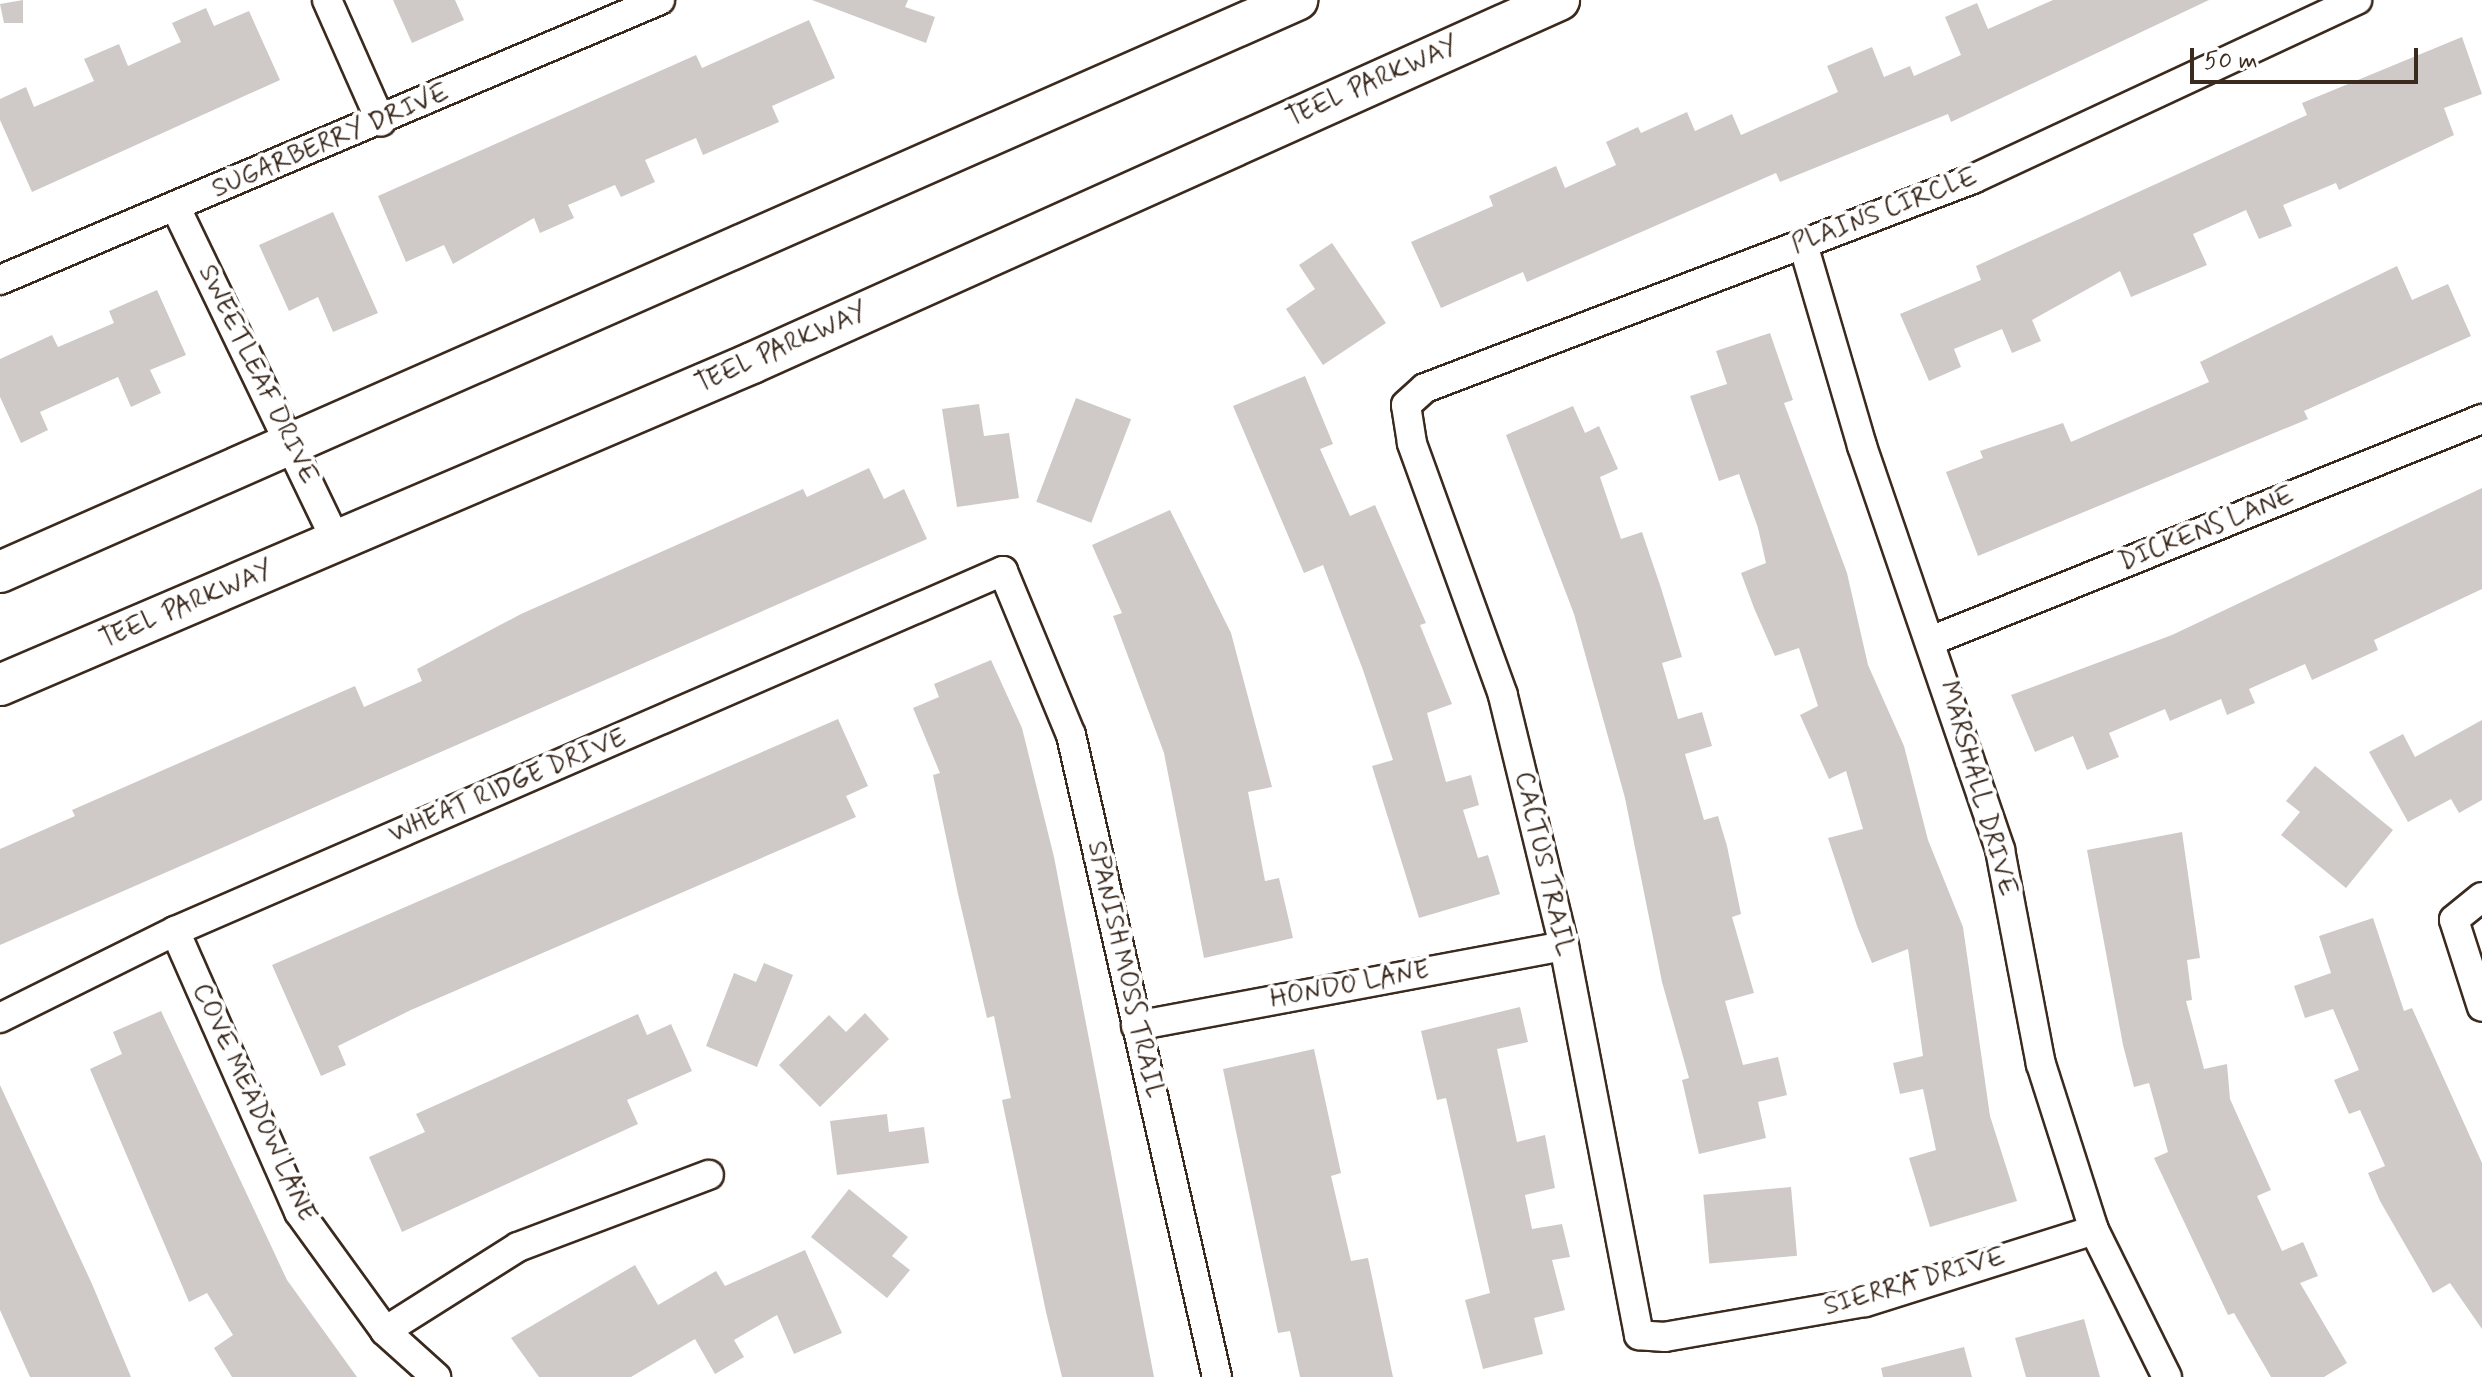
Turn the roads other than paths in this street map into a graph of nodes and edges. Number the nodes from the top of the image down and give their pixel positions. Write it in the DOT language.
graph roads {
  1 [pos="327,0"];
  2 [pos="660,0"];
  3 [pos="1297,0"];
  4 [pos="1559,0"];
  5 [pos="2357,0"];
  6 [pos="381,122"];
  7 [pos="176,208"];
  8 [pos="1803,244"];
  9 [pos="0,280"];
  10 [pos="1406,405"];
  11 [pos="2482,419"];
  12 [pos="290,444"];
  13 [pos="337,542"];
  14 [pos="1003,571"];
  15 [pos="0,572"];
  16 [pos="1933,640"];
  17 [pos="0,685"];
  18 [pos="2482,897"];
  19 [pos="175,931"];
  20 [pos="1564,946"];
  21 [pos="2482,1007"];
  22 [pos="8,1014"];
  23 [pos="1136,1026"];
  24 [pos="709,1175"];
  25 [pos="2094,1230"];
  26 [pos="385,1331"];
  27 [pos="1639,1335"];
  28 [pos="436,1377"];
  29 [pos="1217,1377"];
  30 [pos="2167,1377"];
  1 -- 6 [label="street"];
  2 -- 6 [label="street, SUGARBERRY DRIVE"];
  3 -- 12 [label="main road"];
  4 -- 13 [label="main road, TEEL PARKWAY"];
  5 -- 8 [label="street, PLAINS CIRCLE"];
  6 -- 7 [label="street, SUGARBERRY DRIVE"];
  7 -- 9 [label="street, SUGARBERRY DRIVE"];
  7 -- 12 [label="street, SWEETLEAF DRIVE"];
  8 -- 10 [label="street, PLAINS CIRCLE"];
  8 -- 16 [label="street, MARSHALL DRIVE"];
  10 -- 20 [label="street, CACTUS TRAIL"];
  11 -- 16 [label="street, DICKENS LANE"];
  12 -- 13 [label="street, SWEETLEAF DRIVE"];
  12 -- 15 [label="main road"];
  13 -- 17 [label="main road, TEEL PARKWAY"];
  14 -- 19 [label="street, WHEAT RIDGE DRIVE"];
  14 -- 23 [label="street, SPANISH MOSS TRAIL"];
  16 -- 25 [label="street, MARSHALL DRIVE"];
  18 -- 21 [label="street"];
  19 -- 22 [label="street, WHEAT RIDGE DRIVE"];
  19 -- 26 [label="street, COVE MEADOW LANE"];
  20 -- 23 [label="street, HONDO LANE"];
  20 -- 27 [label="street, CACTUS TRAIL"];
  23 -- 29 [label="street, SPANISH MOSS TRAIL"];
  24 -- 26 [label="street"];
  25 -- 27 [label="street, SIERRA DRIVE"];
  25 -- 30 [label="street, MARSHALL DRIVE"];
  26 -- 28 [label="street, COVE MEADOW LANE"];
}
